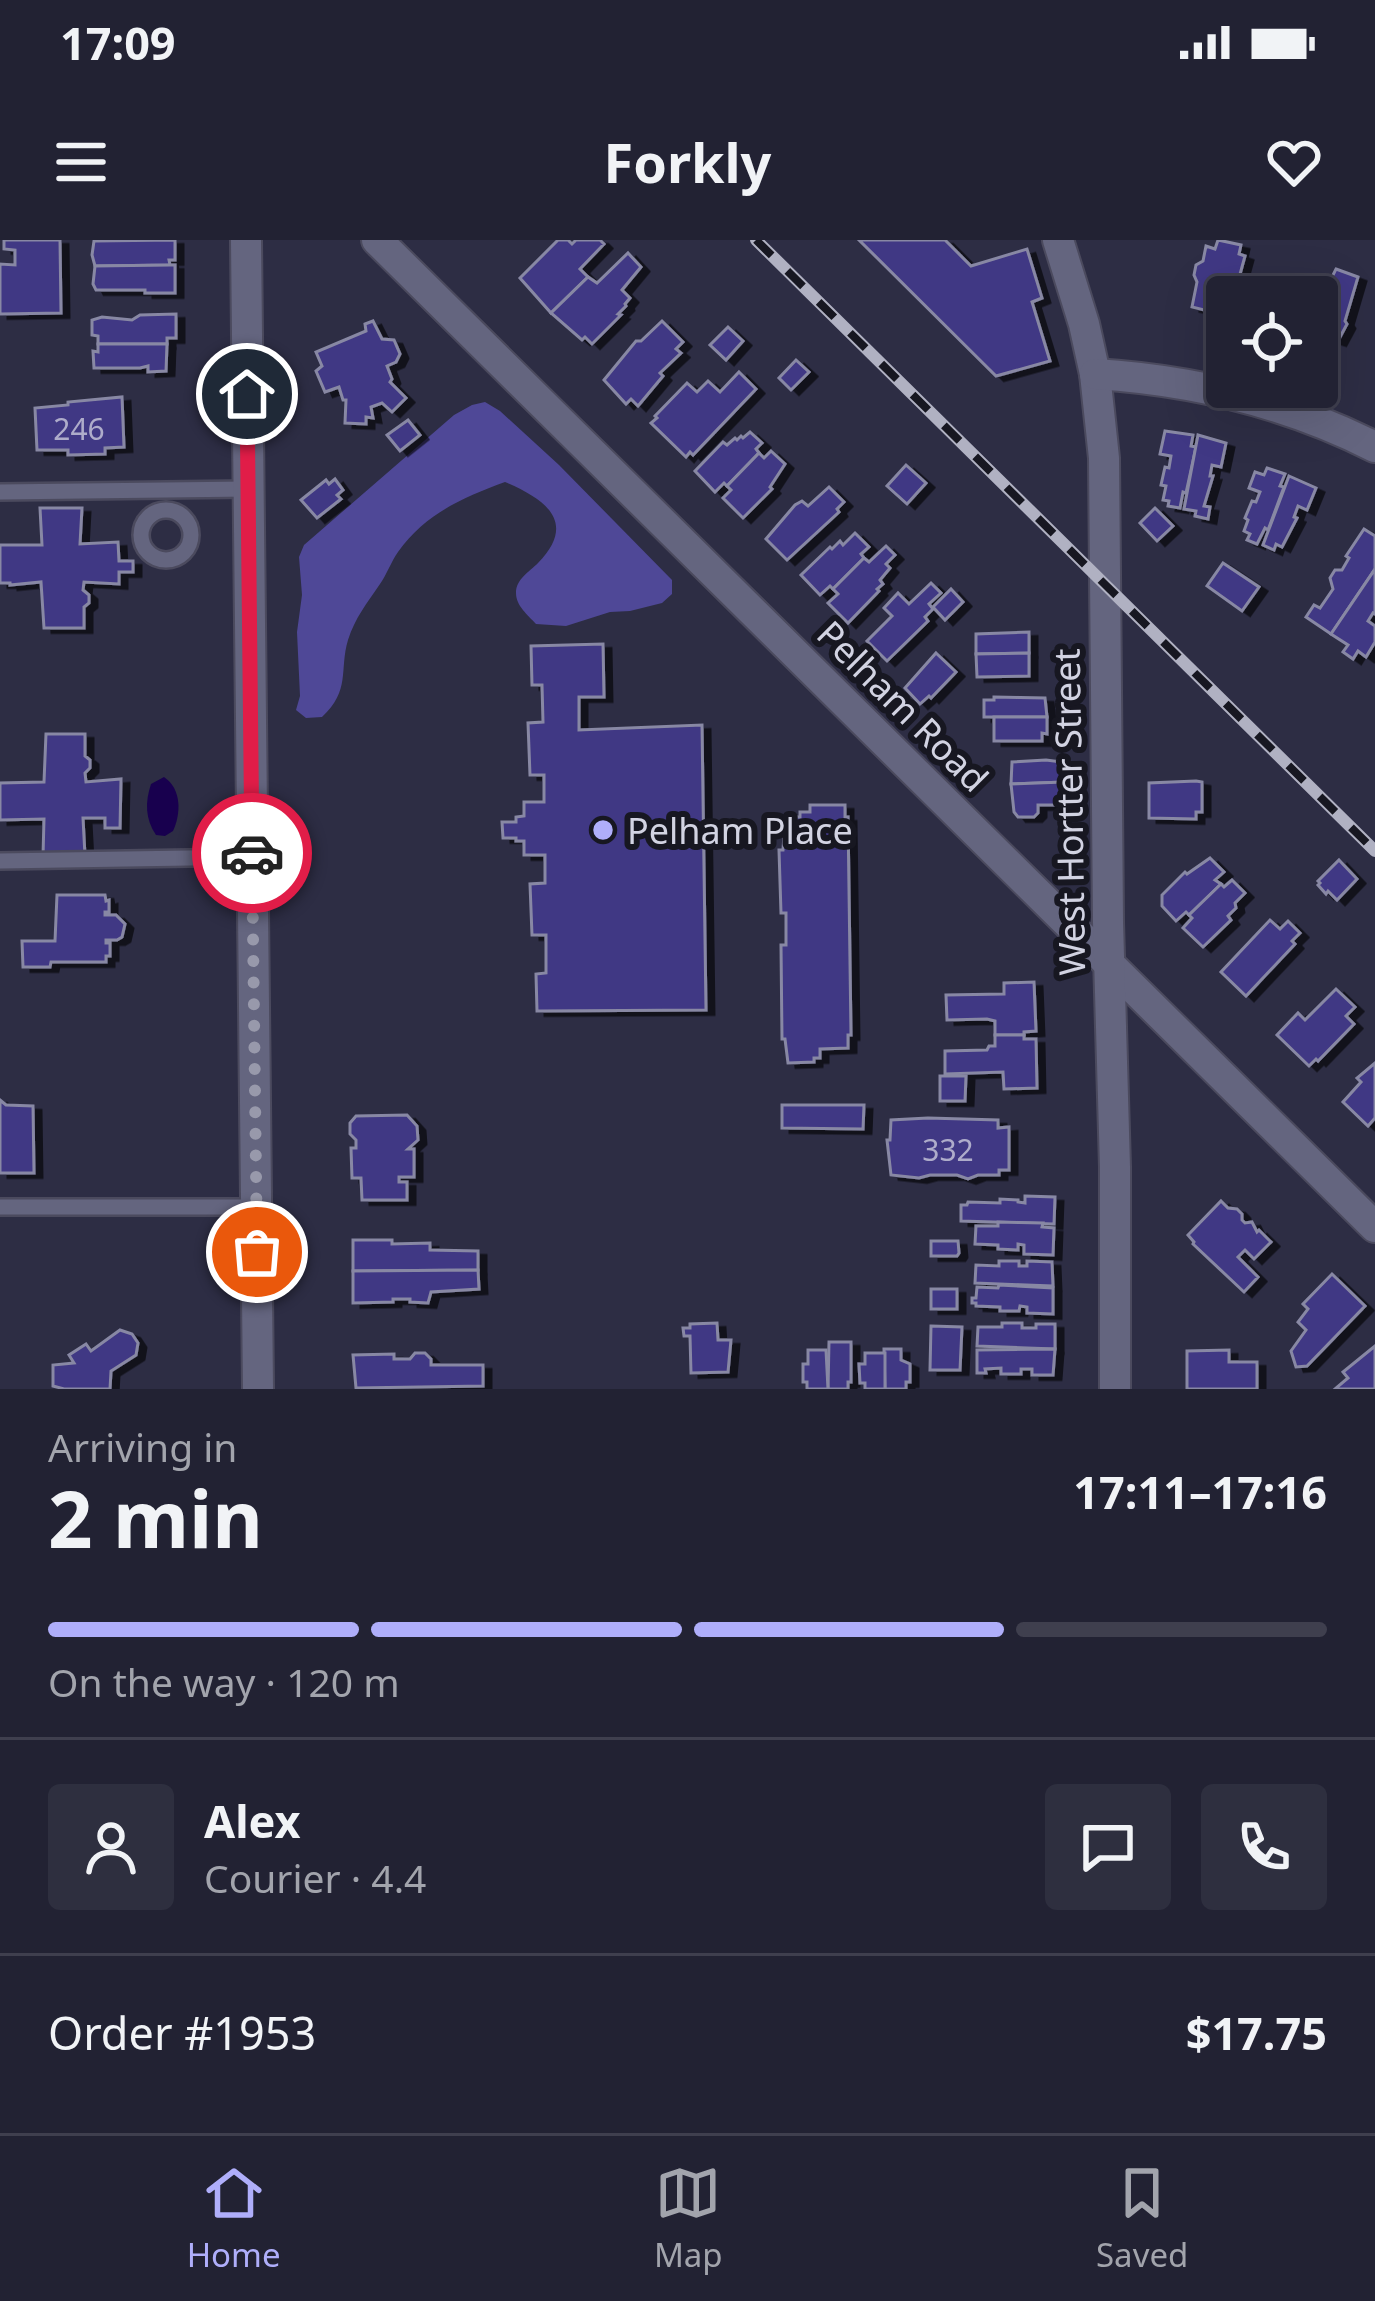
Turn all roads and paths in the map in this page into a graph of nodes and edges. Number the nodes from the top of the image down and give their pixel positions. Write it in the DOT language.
graph roads {
  1 [pos="246,240"];
  2 [pos="377,240"];
  3 [pos="1058,240"];
  4 [pos="1095,374"];
  5 [pos="1375,447"];
  6 [pos="248,489"];
  7 [pos="166,490"];
  8 [pos="0,491"];
  9 [pos="166,510"];
  10 [pos="252,856"];
  11 [pos="0,861"];
  12 [pos="1110,965"];
  13 [pos="0,1207"];
  14 [pos="256,1207"];
  15 [pos="1375,1227"];
  16 [pos="258,1389"];
  17 [pos="1115,1389"];
  1 -- 6 [label="street"];
  2 -- 12 [label="street, Pelham Road"];
  3 -- 4 [label="street, West Hortter Street"];
  4 -- 5 [label="street"];
  4 -- 12 [label="street, West Hortter Street"];
  6 -- 7 [label="lane"];
  6 -- 10 [label="street"];
  7 -- 8 [label="lane"];
  7 -- 9 [label="lane"];
  10 -- 11 [label="lane"];
  10 -- 14 [label="street"];
  12 -- 15 [label="street, Pelham Road"];
  12 -- 17 [label="street, West Hortter Street"];
  13 -- 14 [label="lane"];
  14 -- 16 [label="street"];
}
